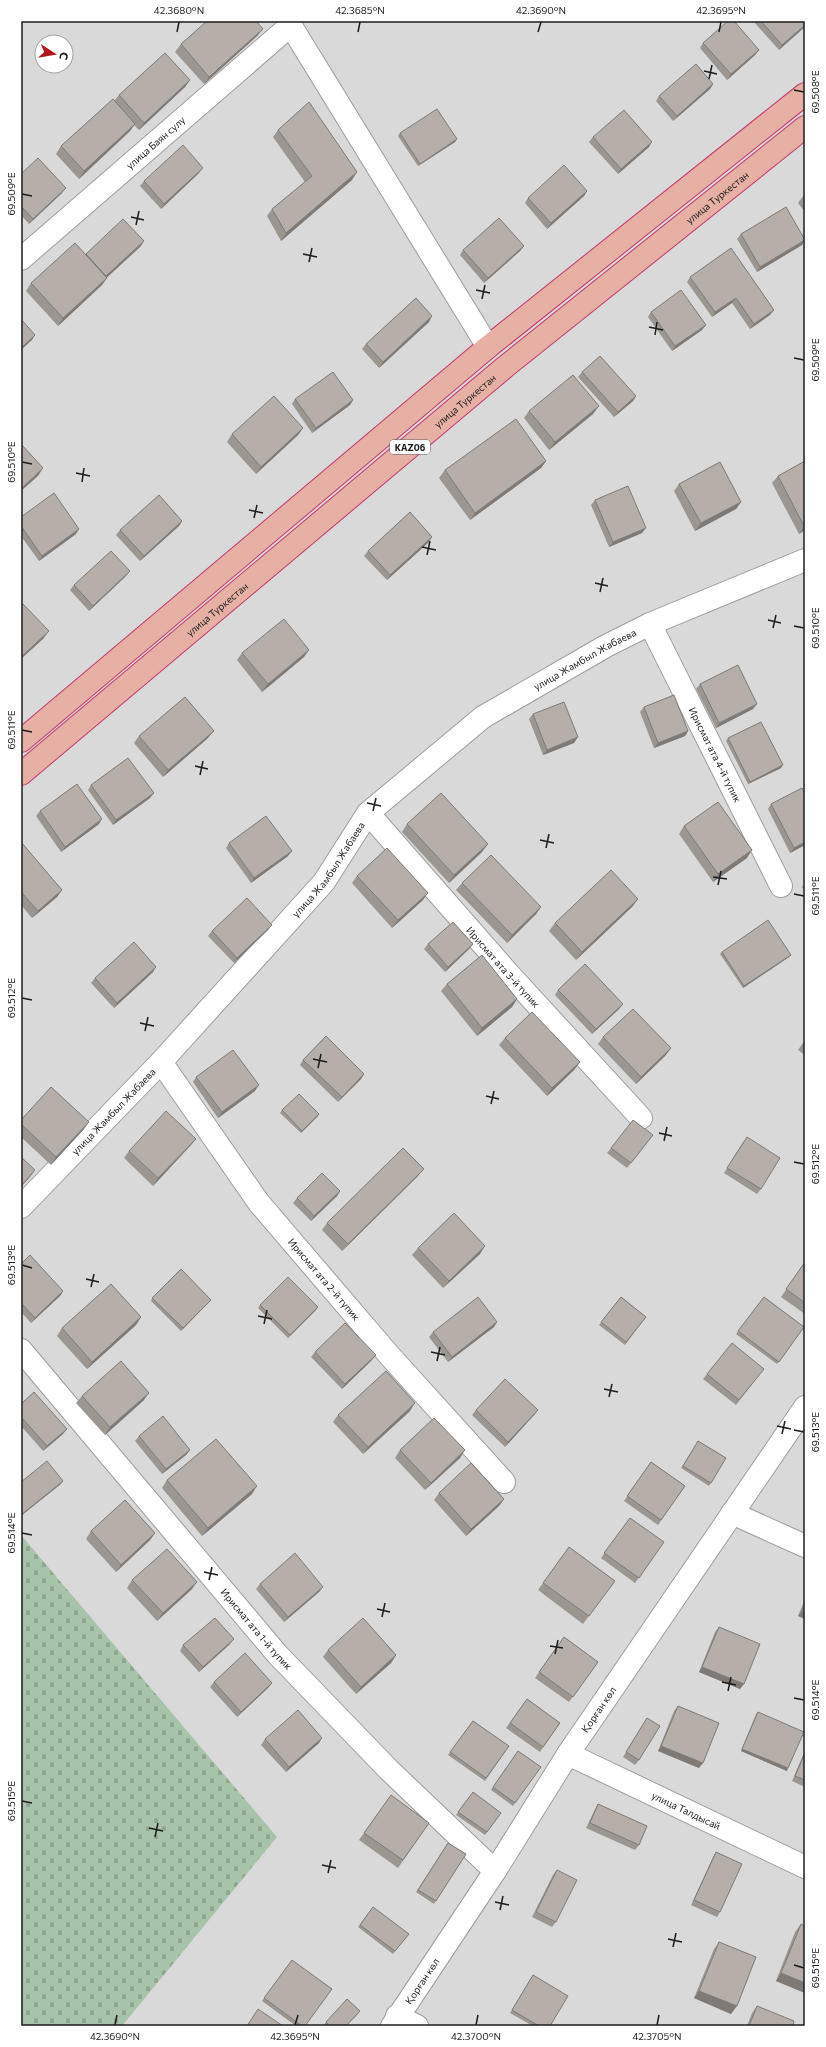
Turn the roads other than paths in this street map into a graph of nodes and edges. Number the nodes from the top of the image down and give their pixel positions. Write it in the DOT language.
graph roads {
  1 [pos="290,23"];
  2 [pos="805,94"];
  3 [pos="805,126"];
  4 [pos="21,260"];
  5 [pos="488,347"];
  6 [pos="805,560"];
  7 [pos="650,624"];
  8 [pos="21,741"];
  9 [pos="21,774"];
  10 [pos="368,812"];
  11 [pos="781,886"];
  12 [pos="160,1062"];
  13 [pos="641,1118"];
  14 [pos="21,1207"];
  15 [pos="21,1350"];
  16 [pos="805,1407"];
  17 [pos="504,1482"];
  18 [pos="732,1513"];
  19 [pos="805,1546"];
  20 [pos="568,1754"];
  21 [pos="805,1867"];
  22 [pos="495,1872"];
  23 [pos="394,2021"];
  24 [pos="417,2026"];
  1 -- 4 [label="street, улица Баян сулу"];
  1 -- 5 [label="street"];
  2 -- 5 [label="highway, KАZ06"];
  3 -- 9 [label="highway, улица Туркестан / KАZ06"];
  5 -- 8 [label="highway, KАZ06"];
  6 -- 7 [label="street, улица Жамбыл Жабаева"];
  7 -- 10 [label="street, улица Жамбыл Жабаева"];
  7 -- 11 [label="street, Ирисмат ата 4-й тупик"];
  10 -- 12 [label="street, улица Жамбыл Жабаева"];
  10 -- 13 [label="street, Ирисмат ата 3-й тупик"];
  12 -- 14 [label="street, улица Жамбыл Жабаева"];
  12 -- 17 [label="street, Ирисмат ата 2-й тупик"];
  15 -- 22 [label="street, Ирисмат ата 1-й тупик"];
  16 -- 18 [label="street, Қорған көл"];
  18 -- 19 [label="street"];
  18 -- 20 [label="street, Қорған көл"];
  20 -- 21 [label="street, улица Талдысай"];
  20 -- 22 [label="street, Қорған көл"];
  22 -- 23 [label="street, Қорған көл"];
  23 -- 24 [label="street"];
}
